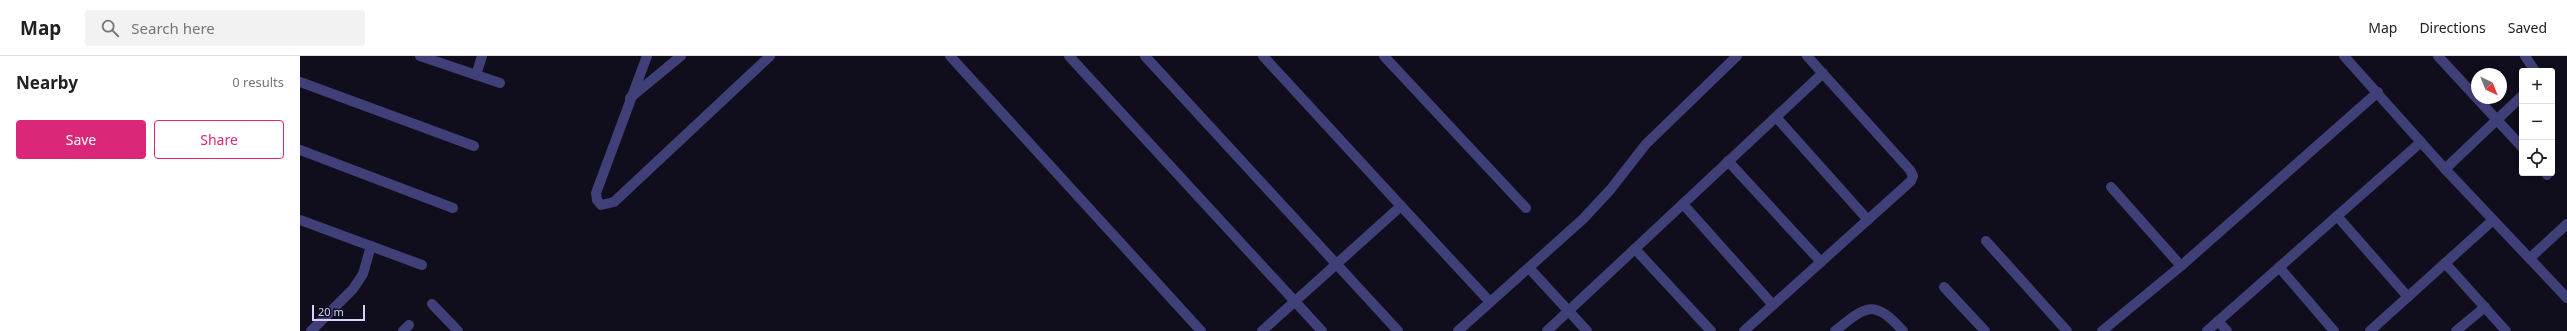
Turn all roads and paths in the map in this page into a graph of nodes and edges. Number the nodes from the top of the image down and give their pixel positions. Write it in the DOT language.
graph roads {
  1 [pos="420,56"];
  2 [pos="482,56"];
  3 [pos="647,56"];
  4 [pos="681,56"];
  5 [pos="770,56"];
  6 [pos="950,56"];
  7 [pos="1069,56"];
  8 [pos="1145,56"];
  9 [pos="1263,56"];
  10 [pos="1384,56"];
  11 [pos="1737,56"];
  12 [pos="1808,56"];
  13 [pos="2344,56"];
  14 [pos="2438,56"];
  15 [pos="2525,56"];
  16 [pos="2533,68"];
  17 [pos="1822,73"];
  18 [pos="476,75"];
  19 [pos="300,82"];
  20 [pos="500,83"];
  21 [pos="2378,92"];
  22 [pos="630,98"];
  23 [pos="2519,99"];
  24 [pos="1776,117"];
  25 [pos="2496,119"];
  26 [pos="2421,142"];
  27 [pos="2519,144"];
  28 [pos="474,146"];
  29 [pos="300,150"];
  30 [pos="1728,161"];
  31 [pos="2445,169"];
  32 [pos="2111,187"];
  33 [pos="1683,204"];
  34 [pos="1401,206"];
  35 [pos="453,208"];
  36 [pos="1526,208"];
  37 [pos="2337,216"];
  38 [pos="300,220"];
  39 [pos="1868,220"];
  40 [pos="2493,220"];
  41 [pos="2567,224"];
  42 [pos="1986,241"];
  43 [pos="371,246"];
  44 [pos="1635,249"];
  45 [pos="2530,258"];
  46 [pos="1821,262"];
  47 [pos="2445,263"];
  48 [pos="422,265"];
  49 [pos="1336,265"];
  50 [pos="2181,266"];
  51 [pos="2279,267"];
  52 [pos="1529,268"];
  53 [pos="1944,287"];
  54 [pos="2408,297"];
  55 [pos="2567,298"];
  56 [pos="1296,302"];
  57 [pos="1490,302"];
  58 [pos="432,304"];
  59 [pos="1774,305"];
  60 [pos="2485,307"];
  61 [pos="1569,311"];
  62 [pos="2218,321"];
  63 [pos="311,331"];
  64 [pos="458,331"];
  65 [pos="1201,331"];
  66 [pos="1262,331"];
  67 [pos="1322,331"];
  68 [pos="1398,331"];
  69 [pos="1458,331"];
  70 [pos="1548,331"];
  71 [pos="1587,331"];
  72 [pos="1711,331"];
  73 [pos="1744,331"];
  74 [pos="1835,331"];
  75 [pos="1903,331"];
  76 [pos="1985,331"];
  77 [pos="2067,331"];
  78 [pos="2102,331"];
  79 [pos="2207,331"];
  80 [pos="2227,331"];
  81 [pos="2334,331"];
  82 [pos="2370,331"];
  83 [pos="2456,331"];
  84 [pos="2506,331"];
  1 -- 18 [label="street"];
  2 -- 18 [label="street"];
  3 -- 22 [label="street"];
  4 -- 22 [label="street"];
  5 -- 22 [label="street"];
  6 -- 65 [label="street"];
  7 -- 56 [label="street"];
  8 -- 49 [label="street"];
  9 -- 34 [label="street"];
  10 -- 36 [label="street"];
  11 -- 52 [label="street"];
  12 -- 17 [label="street"];
  13 -- 21 [label="street"];
  14 -- 25 [label="street"];
  15 -- 16 [label="street"];
  17 -- 24 [label="street"];
  17 -- 39 [label="street"];
  18 -- 20 [label="street"];
  19 -- 28 [label="street"];
  21 -- 26 [label="street"];
  21 -- 50 [label="street"];
  23 -- 25 [label="street"];
  24 -- 30 [label="street"];
  24 -- 39 [label="street"];
  25 -- 27 [label="street"];
  25 -- 31 [label="street"];
  26 -- 31 [label="street"];
  26 -- 37 [label="street"];
  29 -- 35 [label="street"];
  30 -- 33 [label="street"];
  30 -- 46 [label="street"];
  31 -- 40 [label="street"];
  32 -- 50 [label="street"];
  33 -- 44 [label="street"];
  33 -- 59 [label="street"];
  34 -- 49 [label="street"];
  34 -- 57 [label="street"];
  37 -- 51 [label="street"];
  37 -- 54 [label="street"];
  38 -- 43 [label="street"];
  39 -- 46 [label="street"];
  40 -- 45 [label="street"];
  40 -- 47 [label="street"];
  41 -- 45 [label="street"];
  42 -- 77 [label="street"];
  43 -- 48 [label="street"];
  43 -- 63 [label="street"];
  44 -- 61 [label="street"];
  44 -- 72 [label="street"];
  45 -- 55 [label="street"];
  46 -- 59 [label="street"];
  47 -- 54 [label="street"];
  47 -- 60 [label="street"];
  49 -- 56 [label="street"];
  49 -- 68 [label="street"];
  50 -- 78 [label="street"];
  51 -- 62 [label="street"];
  51 -- 81 [label="street"];
  52 -- 57 [label="street"];
  52 -- 61 [label="street"];
  53 -- 76 [label="street"];
  54 -- 82 [label="street"];
  56 -- 66 [label="street"];
  56 -- 67 [label="street"];
  57 -- 69 [label="street"];
  58 -- 64 [label="street"];
  59 -- 73 [label="street"];
  60 -- 83 [label="street"];
  60 -- 84 [label="street"];
  61 -- 70 [label="street"];
  61 -- 71 [label="street"];
  62 -- 79 [label="street"];
  62 -- 80 [label="street"];
  74 -- 75 [label="street"];
}
